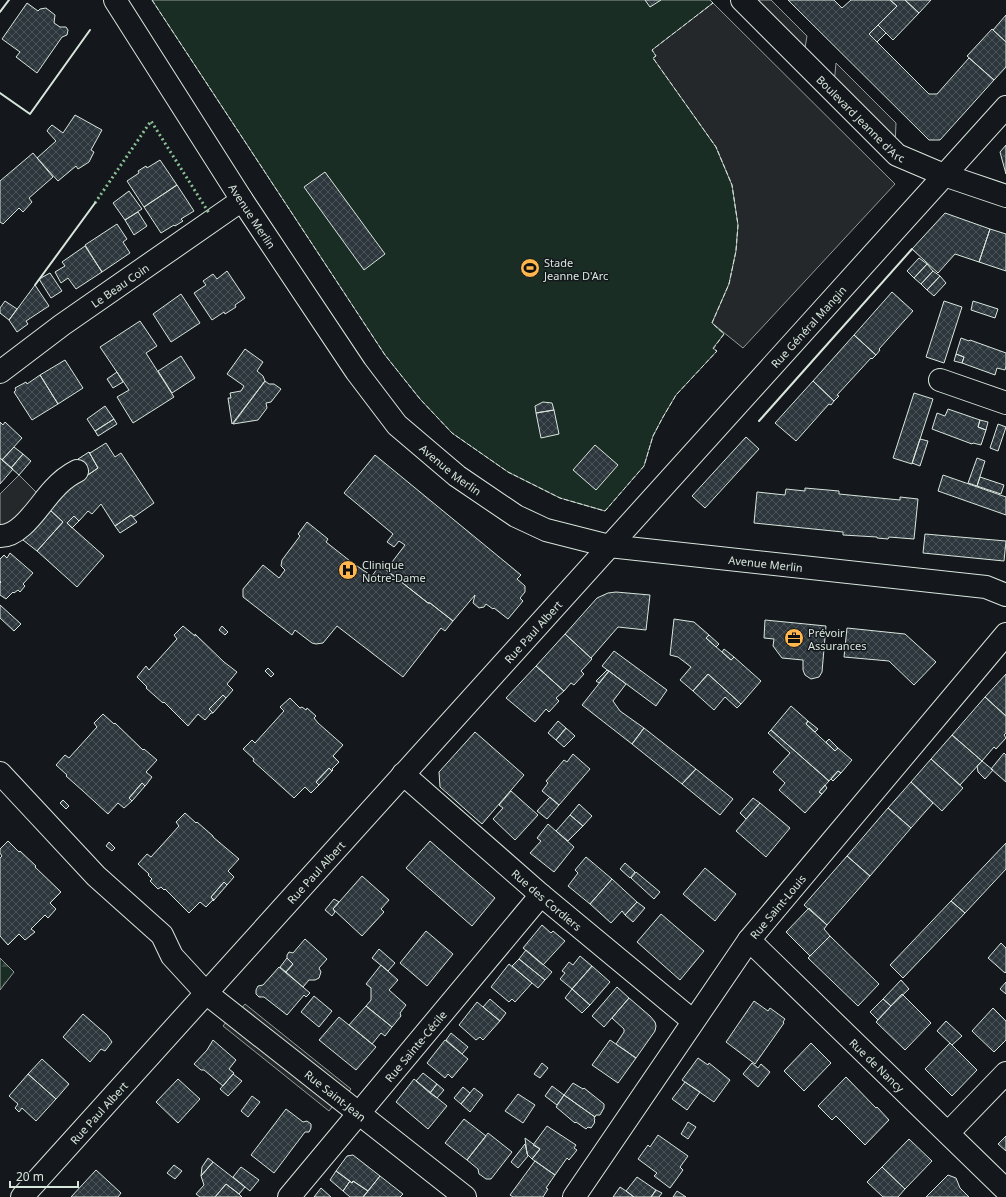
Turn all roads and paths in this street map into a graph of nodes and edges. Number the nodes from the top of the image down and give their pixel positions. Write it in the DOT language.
graph roads {
  1 [pos="116,0"];
  2 [pos="742,0"];
  3 [pos="1006,107"];
  4 [pos="944,175"];
  5 [pos="1006,196"];
  6 [pos="242,200"];
  7 [pos="0,372"];
  8 [pos="940,380"];
  9 [pos="1006,403"];
  10 [pos="77,471"];
  11 [pos="0,536"];
  12 [pos="610,546"];
  13 [pos="1006,595"];
  14 [pos="1006,634"];
  15 [pos="0,773"];
  16 [pos="403,774"];
  17 [pos="541,895"];
  18 [pos="749,940"];
  19 [pos="206,992"];
  20 [pos="693,1021"];
  21 [pos="1006,1073"];
  22 [pos="359,1113"];
  23 [pos="948,1133"];
  24 [pos="1006,1190"];
  25 [pos="22,1197"];
  26 [pos="289,1197"];
  27 [pos="465,1197"];
  28 [pos="574,1197"];
  1 -- 6 [label="street, Avenue Merlin"];
  2 -- 4 [label="street, Boulevard Jeanne d'Arc"];
  3 -- 4 [label="street, Rue Général Mangin"];
  4 -- 5 [label="street, Boulevard Jeanne d'Arc"];
  4 -- 12 [label="street, Rue Général Mangin"];
  6 -- 7 [label="street, Le Beau Coin"];
  6 -- 12 [label="street, Avenue Merlin"];
  8 -- 9 [label="street"];
  10 -- 11 [label="street"];
  12 -- 13 [label="street, Avenue Merlin"];
  12 -- 16 [label="street, Rue Paul Albert"];
  14 -- 18 [label="street, Rue Saint-Louis"];
  15 -- 19 [label="street, Rue Saint-Jean"];
  16 -- 17 [label="street, Rue des Cordiers"];
  16 -- 19 [label="street, Rue Paul Albert"];
  17 -- 20 [label="street, Rue des Cordiers"];
  17 -- 22 [label="street, Rue Sainte-Cécile"];
  18 -- 20 [label="street, Rue Saint-Louis"];
  18 -- 23 [label="street, Rue de Nancy"];
  19 -- 22 [label="street, Rue Saint-Jean"];
  19 -- 25 [label="street, Rue Paul Albert"];
  20 -- 28 [label="street, Rue Saint-Louis"];
  21 -- 23 [label="street"];
  22 -- 26 [label="street, Rue Sainte-Cécile"];
  22 -- 27 [label="street, Rue Saint-Jean"];
  23 -- 24 [label="street, Rue de Nancy"];
}
